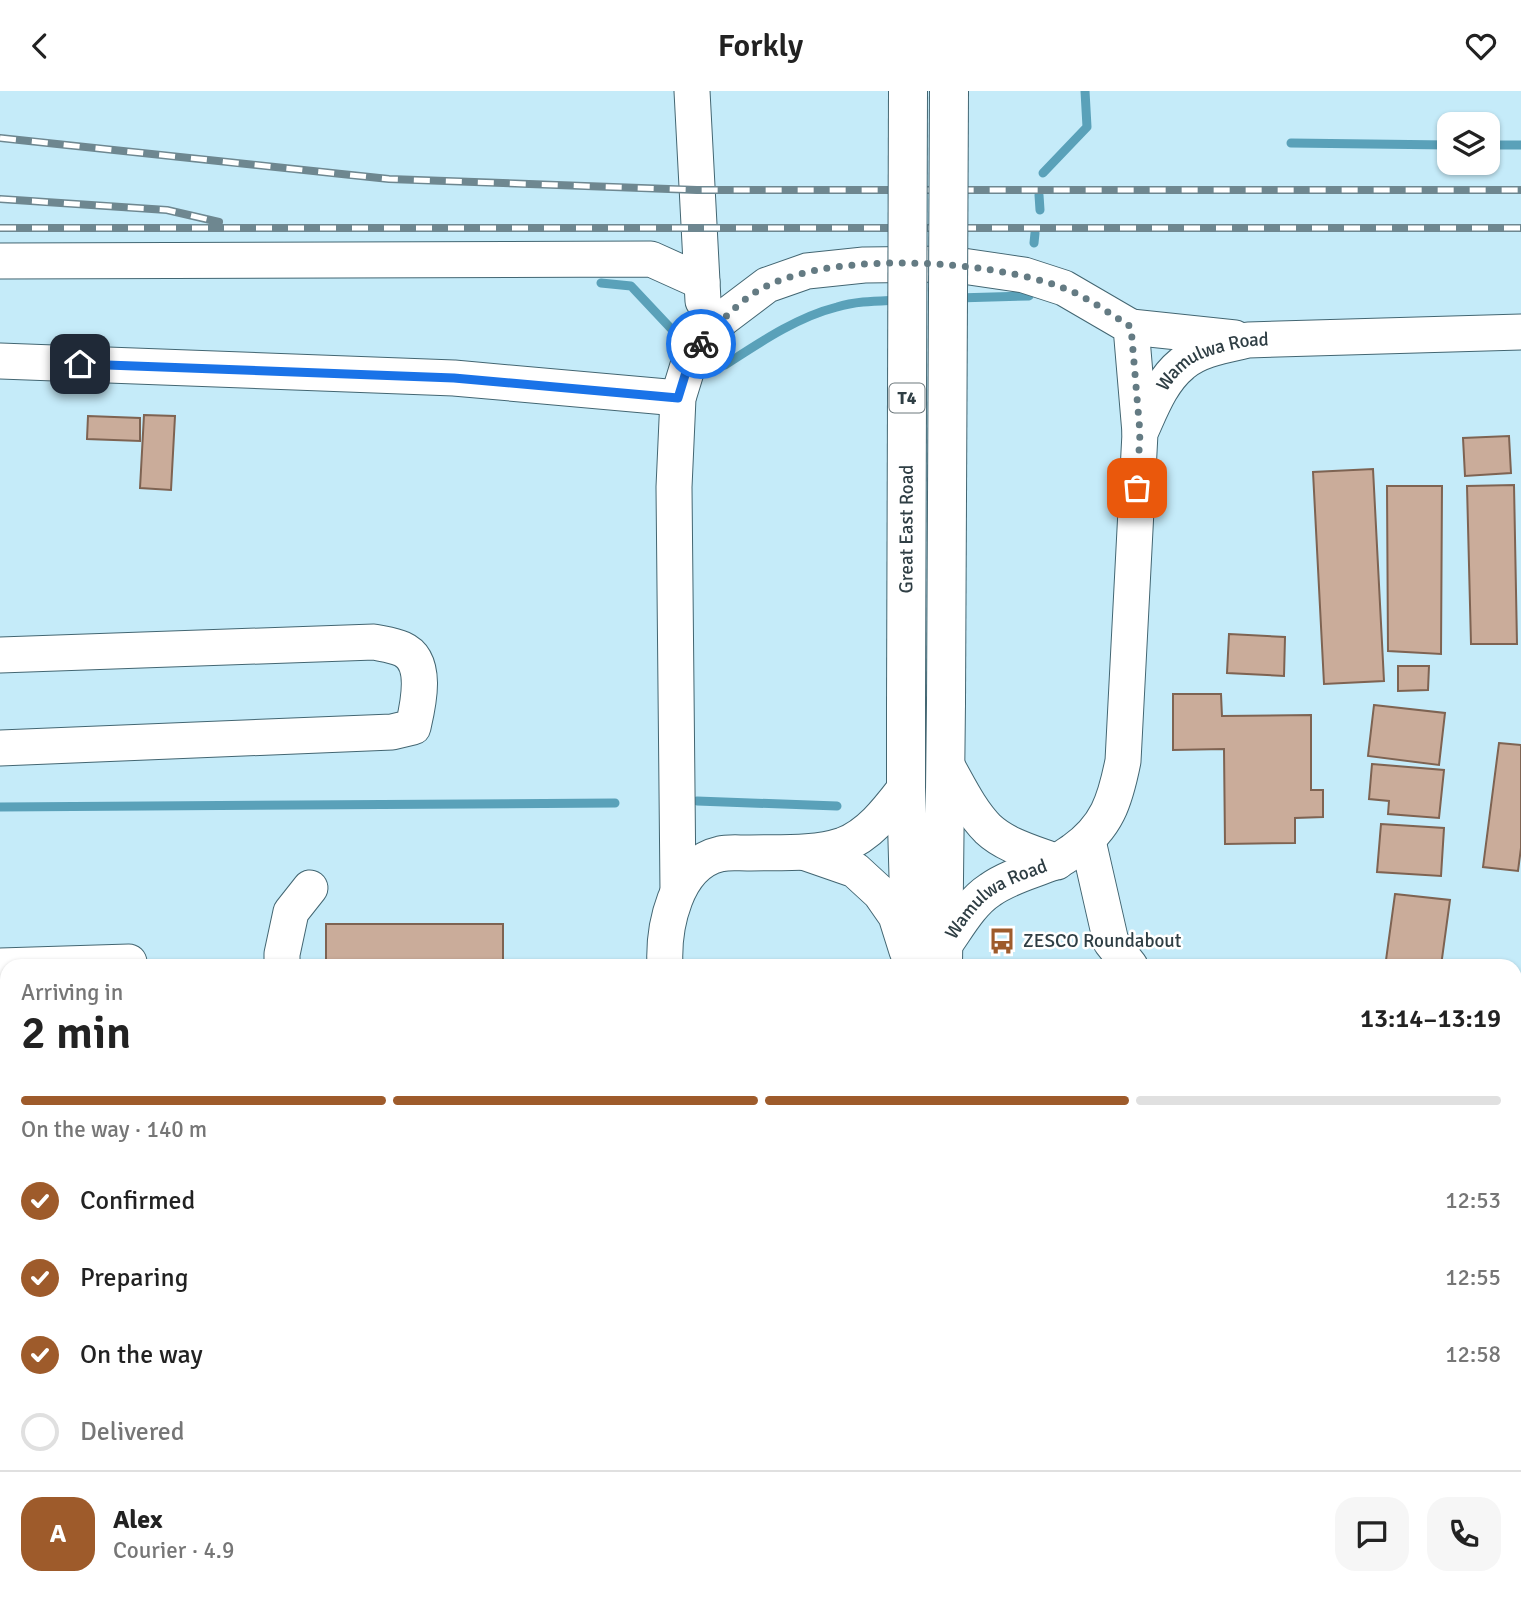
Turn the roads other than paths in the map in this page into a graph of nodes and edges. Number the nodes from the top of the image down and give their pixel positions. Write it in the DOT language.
graph roads {
  1 [pos="692,91"];
  2 [pos="908,91"];
  3 [pos="949,91"];
  4 [pos="0,261"];
  5 [pos="702,282"];
  6 [pos="1131,327"];
  7 [pos="1521,332"];
  8 [pos="1248,340"];
  9 [pos="704,341"];
  10 [pos="0,362"];
  11 [pos="678,398"];
  12 [pos="1140,433"];
  13 [pos="0,656"];
  14 [pos="0,748"];
  15 [pos="946,764"];
  16 [pos="906,787"];
  17 [pos="1088,841"];
  18 [pos="803,852"];
  19 [pos="1058,862"];
  20 [pos="310,888"];
  21 [pos="678,890"];
  22 [pos="282,959"];
  23 [pos="664,959"];
  24 [pos="926,959"];
  25 [pos="927,959"];
  26 [pos="927,959"];
  27 [pos="929,959"];
  28 [pos="1124,959"];
  1 -- 5 [label="street"];
  2 -- 16 [label="main road, Great East Road / T4, bridge"];
  3 -- 15 [label="main road, Great East Road / T4, bridge"];
  4 -- 5 [label="street"];
  5 -- 9 [label="street"];
  6 -- 8 [label="street"];
  6 -- 9 [label="street"];
  6 -- 12 [label="street"];
  7 -- 8 [label="street, Wamulwa Road"];
  8 -- 12 [label="street, Wamulwa Road"];
  9 -- 11 [label="street"];
  10 -- 11 [label="street"];
  11 -- 21 [label="street"];
  12 -- 17 [label="street, Wamulwa Road"];
  13 -- 14 [label="street"];
  15 -- 19 [label="street, Wamulwa Road"];
  15 -- 25 [label="main road, Great East Road / T4"];
  16 -- 18 [label="street"];
  16 -- 26 [label="main road, Great East Road / T4"];
  17 -- 19 [label="street, Wamulwa Road"];
  17 -- 28 [label="street"];
  18 -- 21 [label="street"];
  18 -- 24 [label="street"];
  19 -- 27 [label="street, Wamulwa Road"];
  20 -- 22 [label="street"];
  21 -- 23 [label="street"];
}
